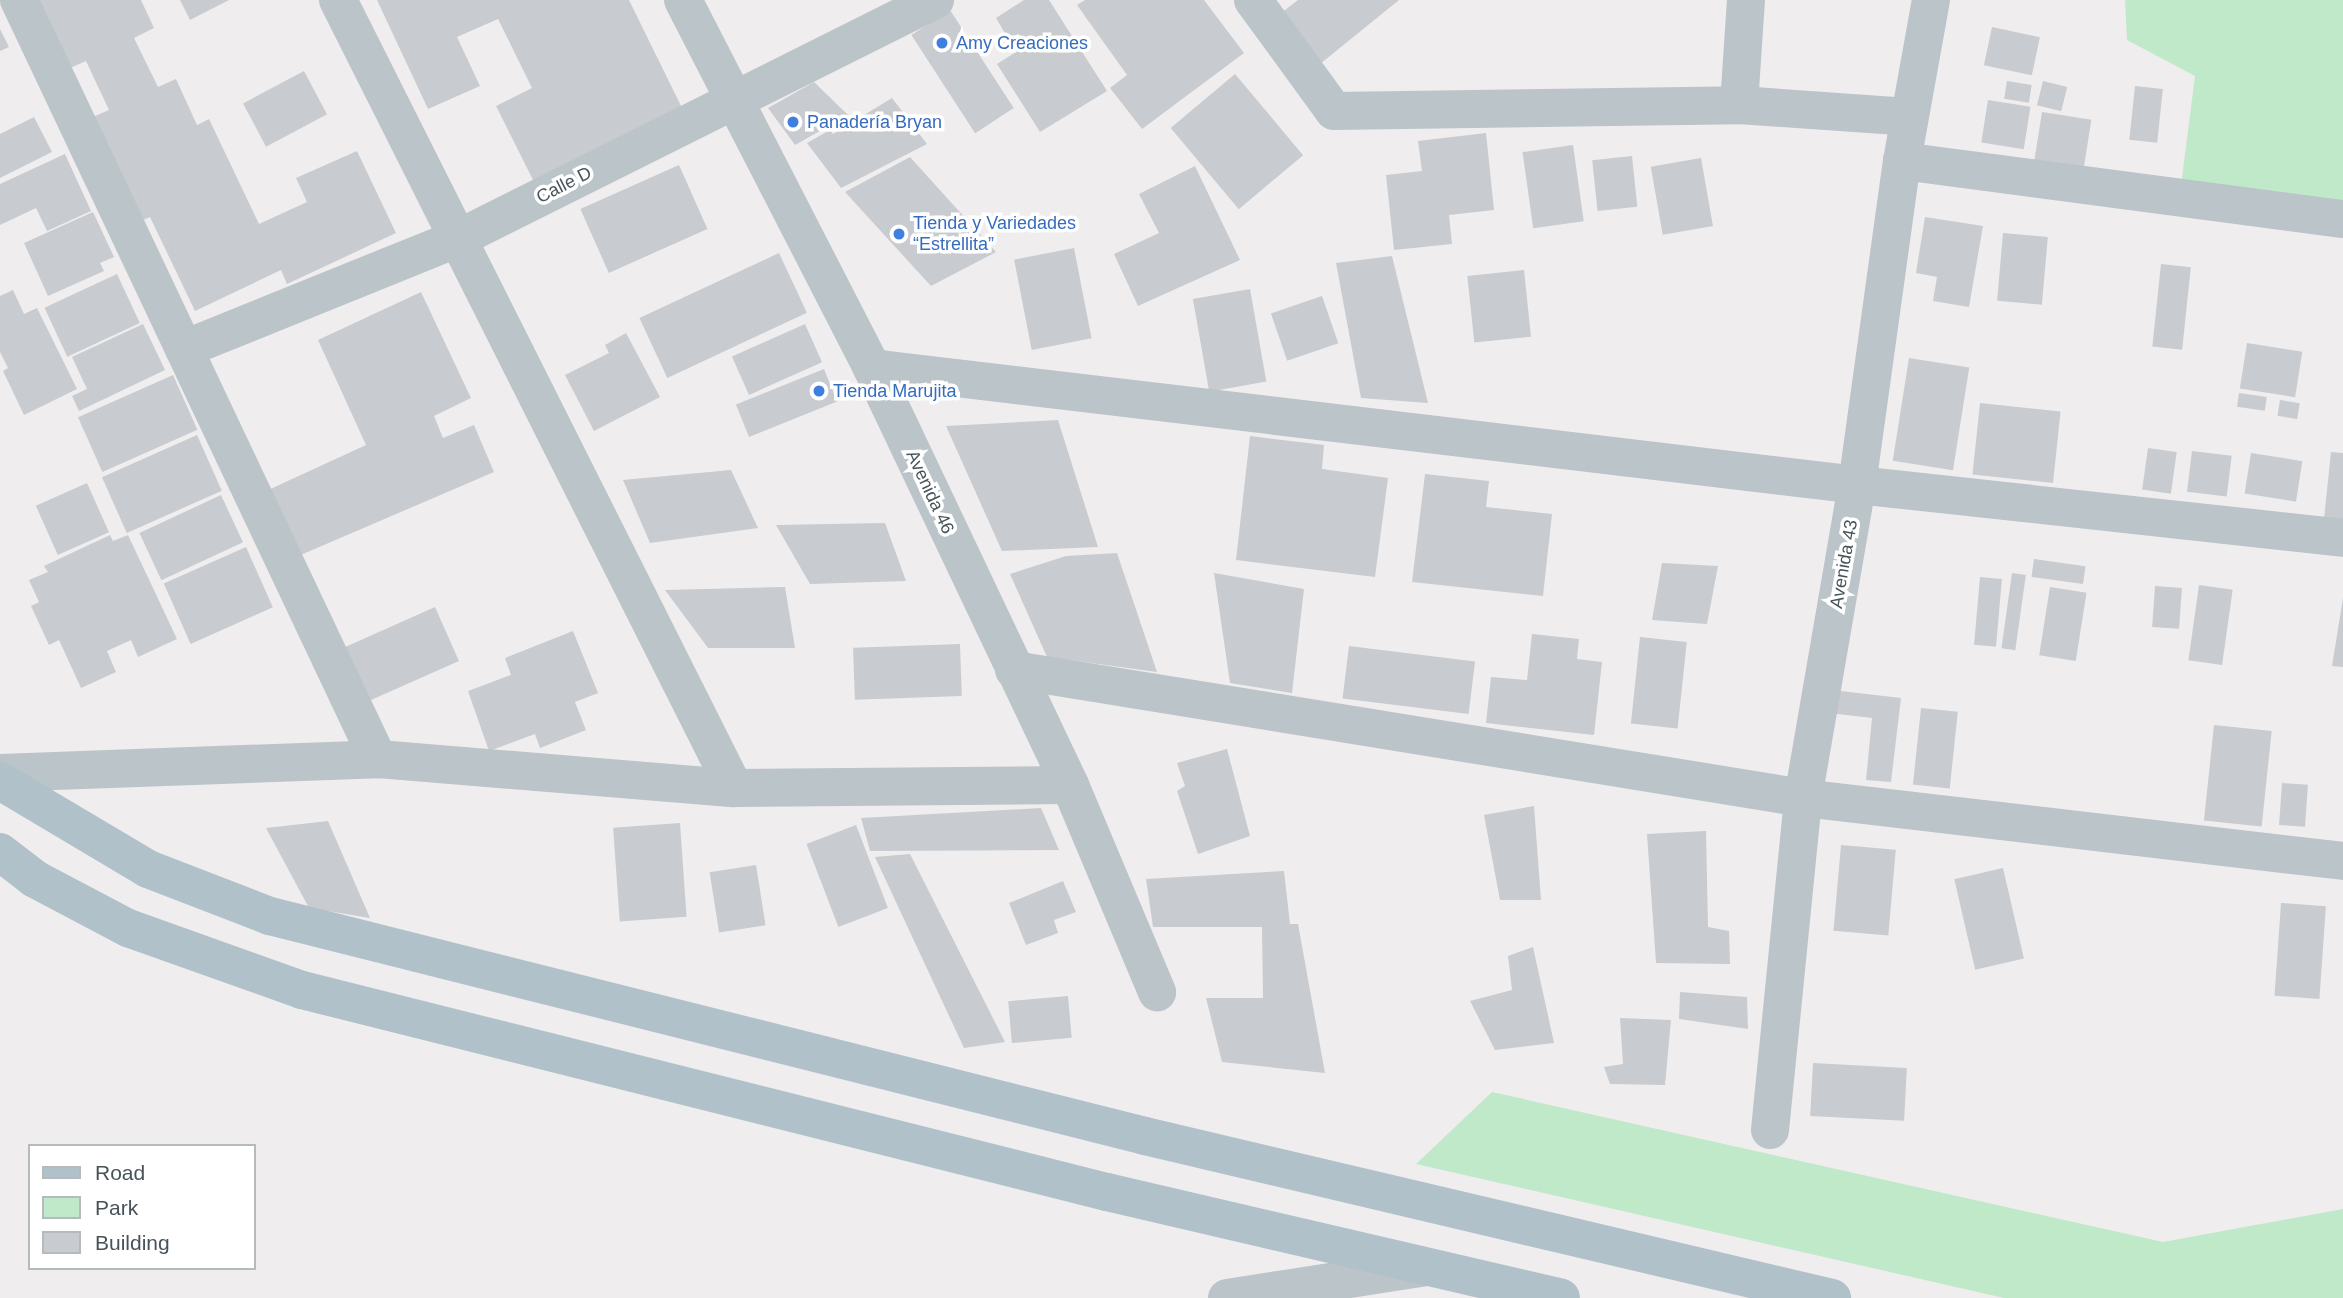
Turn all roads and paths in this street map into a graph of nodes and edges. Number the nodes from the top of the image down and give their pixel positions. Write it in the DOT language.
graph roads {
  1 [pos="19,0"];
  2 [pos="338,0"];
  3 [pos="683,0"];
  4 [pos="935,0"];
  5 [pos="1253,0"];
  6 [pos="1746,0"];
  7 [pos="1931,0"];
  8 [pos="732,100"];
  9 [pos="1739,105"];
  10 [pos="1909,117"];
  11 [pos="1902,161"];
  12 [pos="2343,219"];
  13 [pos="461,237"];
  14 [pos="184,349"];
  15 [pos="872,368"];
  16 [pos="1857,485"];
  17 [pos="2343,537"];
  18 [pos="1014,670"];
  19 [pos="378,759"];
  20 [pos="0,773"];
  21 [pos="0,781"];
  22 [pos="1070,785"];
  23 [pos="734,788"];
  24 [pos="1803,798"];
  25 [pos="0,852"];
  26 [pos="2343,861"];
  27 [pos="1157,992"];
  28 [pos="1770,1130"];
  29 [pos="1427,1267"];
  30 [pos="1227,1298"];
  31 [pos="1561,1298"];
  32 [pos="1832,1298"];
  1 -- 14 [label="street"];
  2 -- 13 [label="street"];
  3 -- 8 [label="street, Avenida 46"];
  4 -- 8 [label="street, Calle D"];
  5 -- 9 [label="street"];
  6 -- 9 [label="street"];
  7 -- 10 [label="street, Avenida 43"];
  8 -- 13 [label="street, Calle D"];
  8 -- 15 [label="street, Avenida 46"];
  9 -- 10 [label="street"];
  10 -- 11 [label="street, Avenida 43"];
  11 -- 12 [label="street"];
  11 -- 16 [label="street, Avenida 43"];
  13 -- 14 [label="street, Calle D"];
  13 -- 23 [label="street"];
  14 -- 19 [label="street"];
  15 -- 16 [label="street"];
  15 -- 18 [label="street, Avenida 46"];
  16 -- 17 [label="street"];
  16 -- 24 [label="street, Avenida 43"];
  18 -- 22 [label="street, Avenida 46"];
  18 -- 24 [label="street"];
  19 -- 20 [label="street"];
  19 -- 23 [label="street"];
  21 -- 32 [label="main road"];
  22 -- 23 [label="street"];
  22 -- 27 [label="street, Avenida 46"];
  24 -- 26 [label="street"];
  24 -- 28 [label="street, Avenida 43"];
  25 -- 29 [label="main road"];
  29 -- 30 [label="street"];
  29 -- 31 [label="main road"];
}
